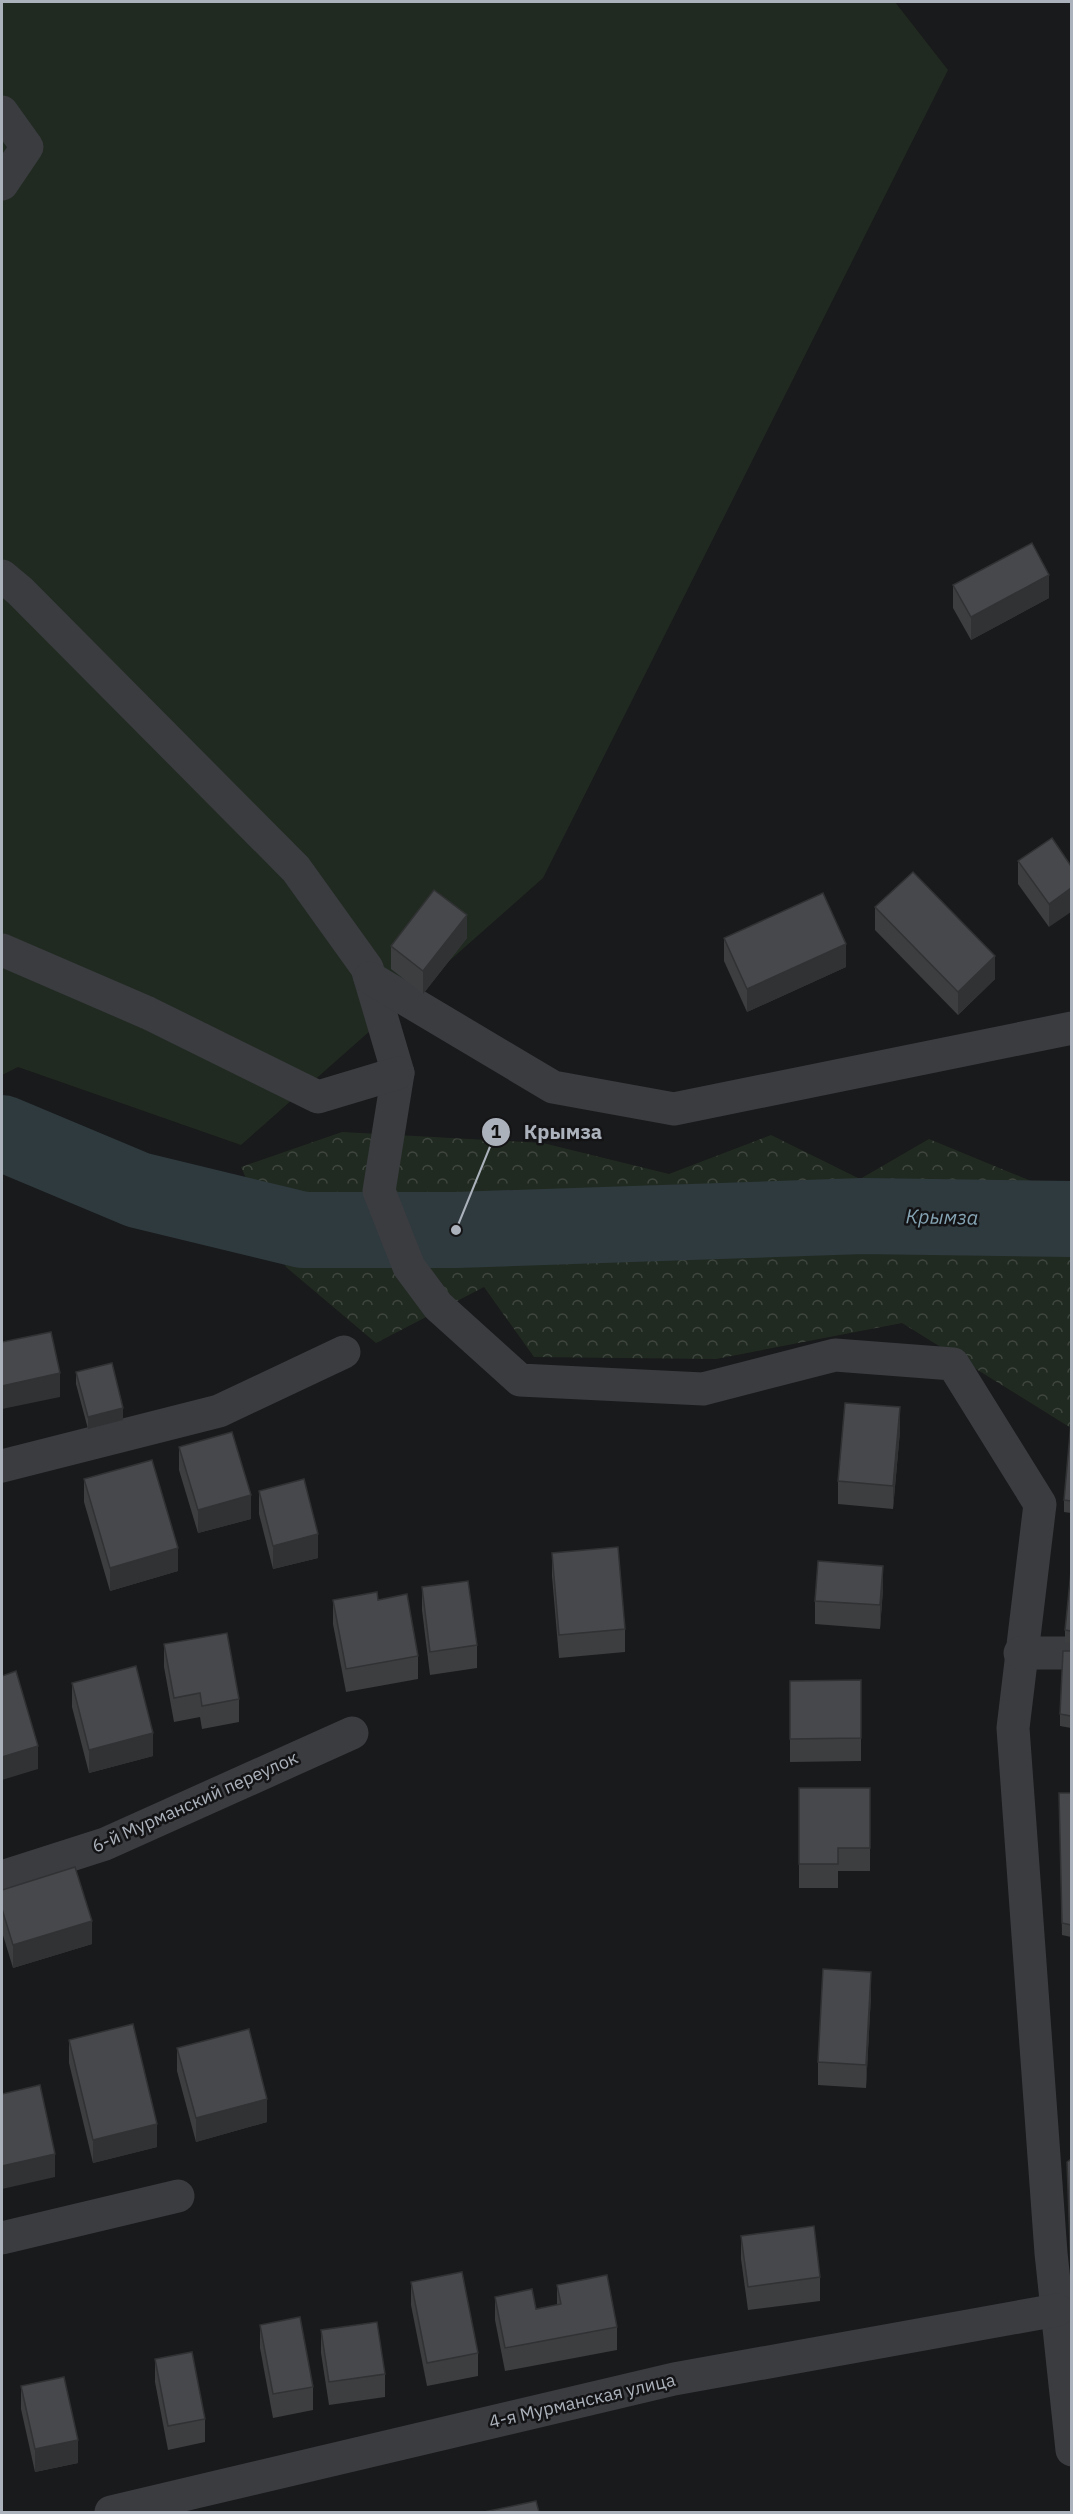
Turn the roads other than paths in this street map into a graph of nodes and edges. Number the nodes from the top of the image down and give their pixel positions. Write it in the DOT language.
graph roads {
  1 [pos="2,112"];
  2 [pos="2,184"];
  3 [pos="2,576"];
  4 [pos="2,950"];
  5 [pos="369,978"];
  6 [pos="1071,1028"];
  7 [pos="398,1073"];
  8 [pos="344,1352"];
  9 [pos="2,1466"];
  10 [pos="1020,1653"];
  11 [pos="1071,1653"];
  12 [pos="352,1733"];
  13 [pos="2,1877"];
  14 [pos="178,2196"];
  15 [pos="2,2238"];
  16 [pos="1057,2310"];
  17 [pos="1071,2450"];
  18 [pos="111,2512"];
  1 -- 2 [label="street"];
  3 -- 5 [label="street"];
  4 -- 7 [label="street"];
  5 -- 6 [label="street"];
  5 -- 7 [label="street"];
  7 -- 10 [label="street"];
  8 -- 9 [label="street"];
  10 -- 11 [label="street"];
  10 -- 16 [label="street"];
  12 -- 13 [label="street, 6-й Мурманский переулок"];
  14 -- 15 [label="street"];
  16 -- 17 [label="street"];
  16 -- 18 [label="street, 4-я Мурманская улица"];
}
